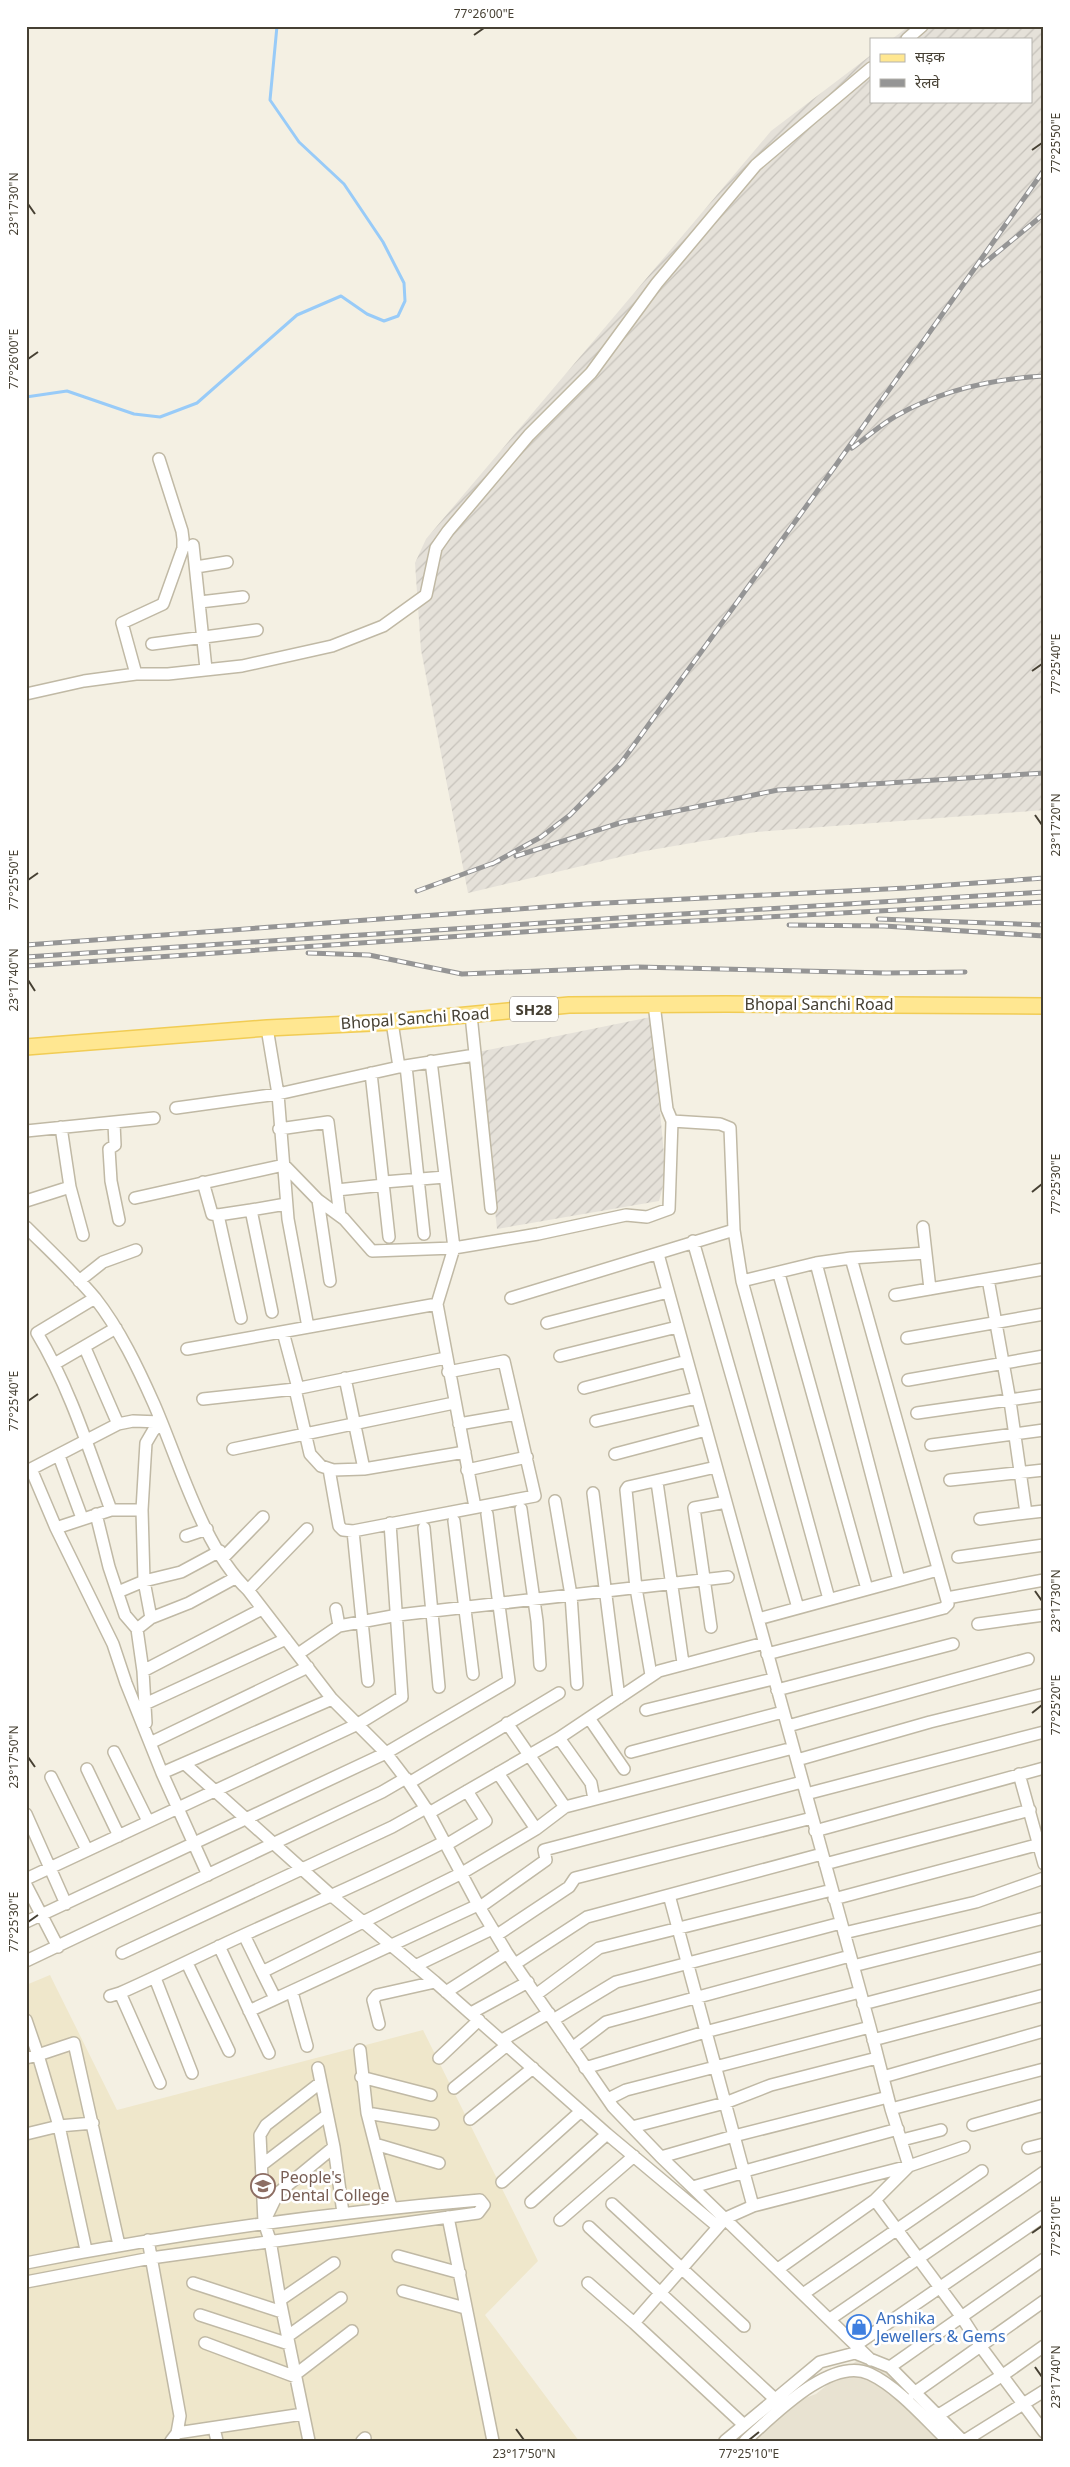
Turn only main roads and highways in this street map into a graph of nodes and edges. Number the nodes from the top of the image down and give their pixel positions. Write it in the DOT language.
graph roads {
  1 [pos="1044,1006"];
  2 [pos="26,1047"];
  1 -- 2 [label="main road, Bhopal Sanchi Road / SH28"];
}
